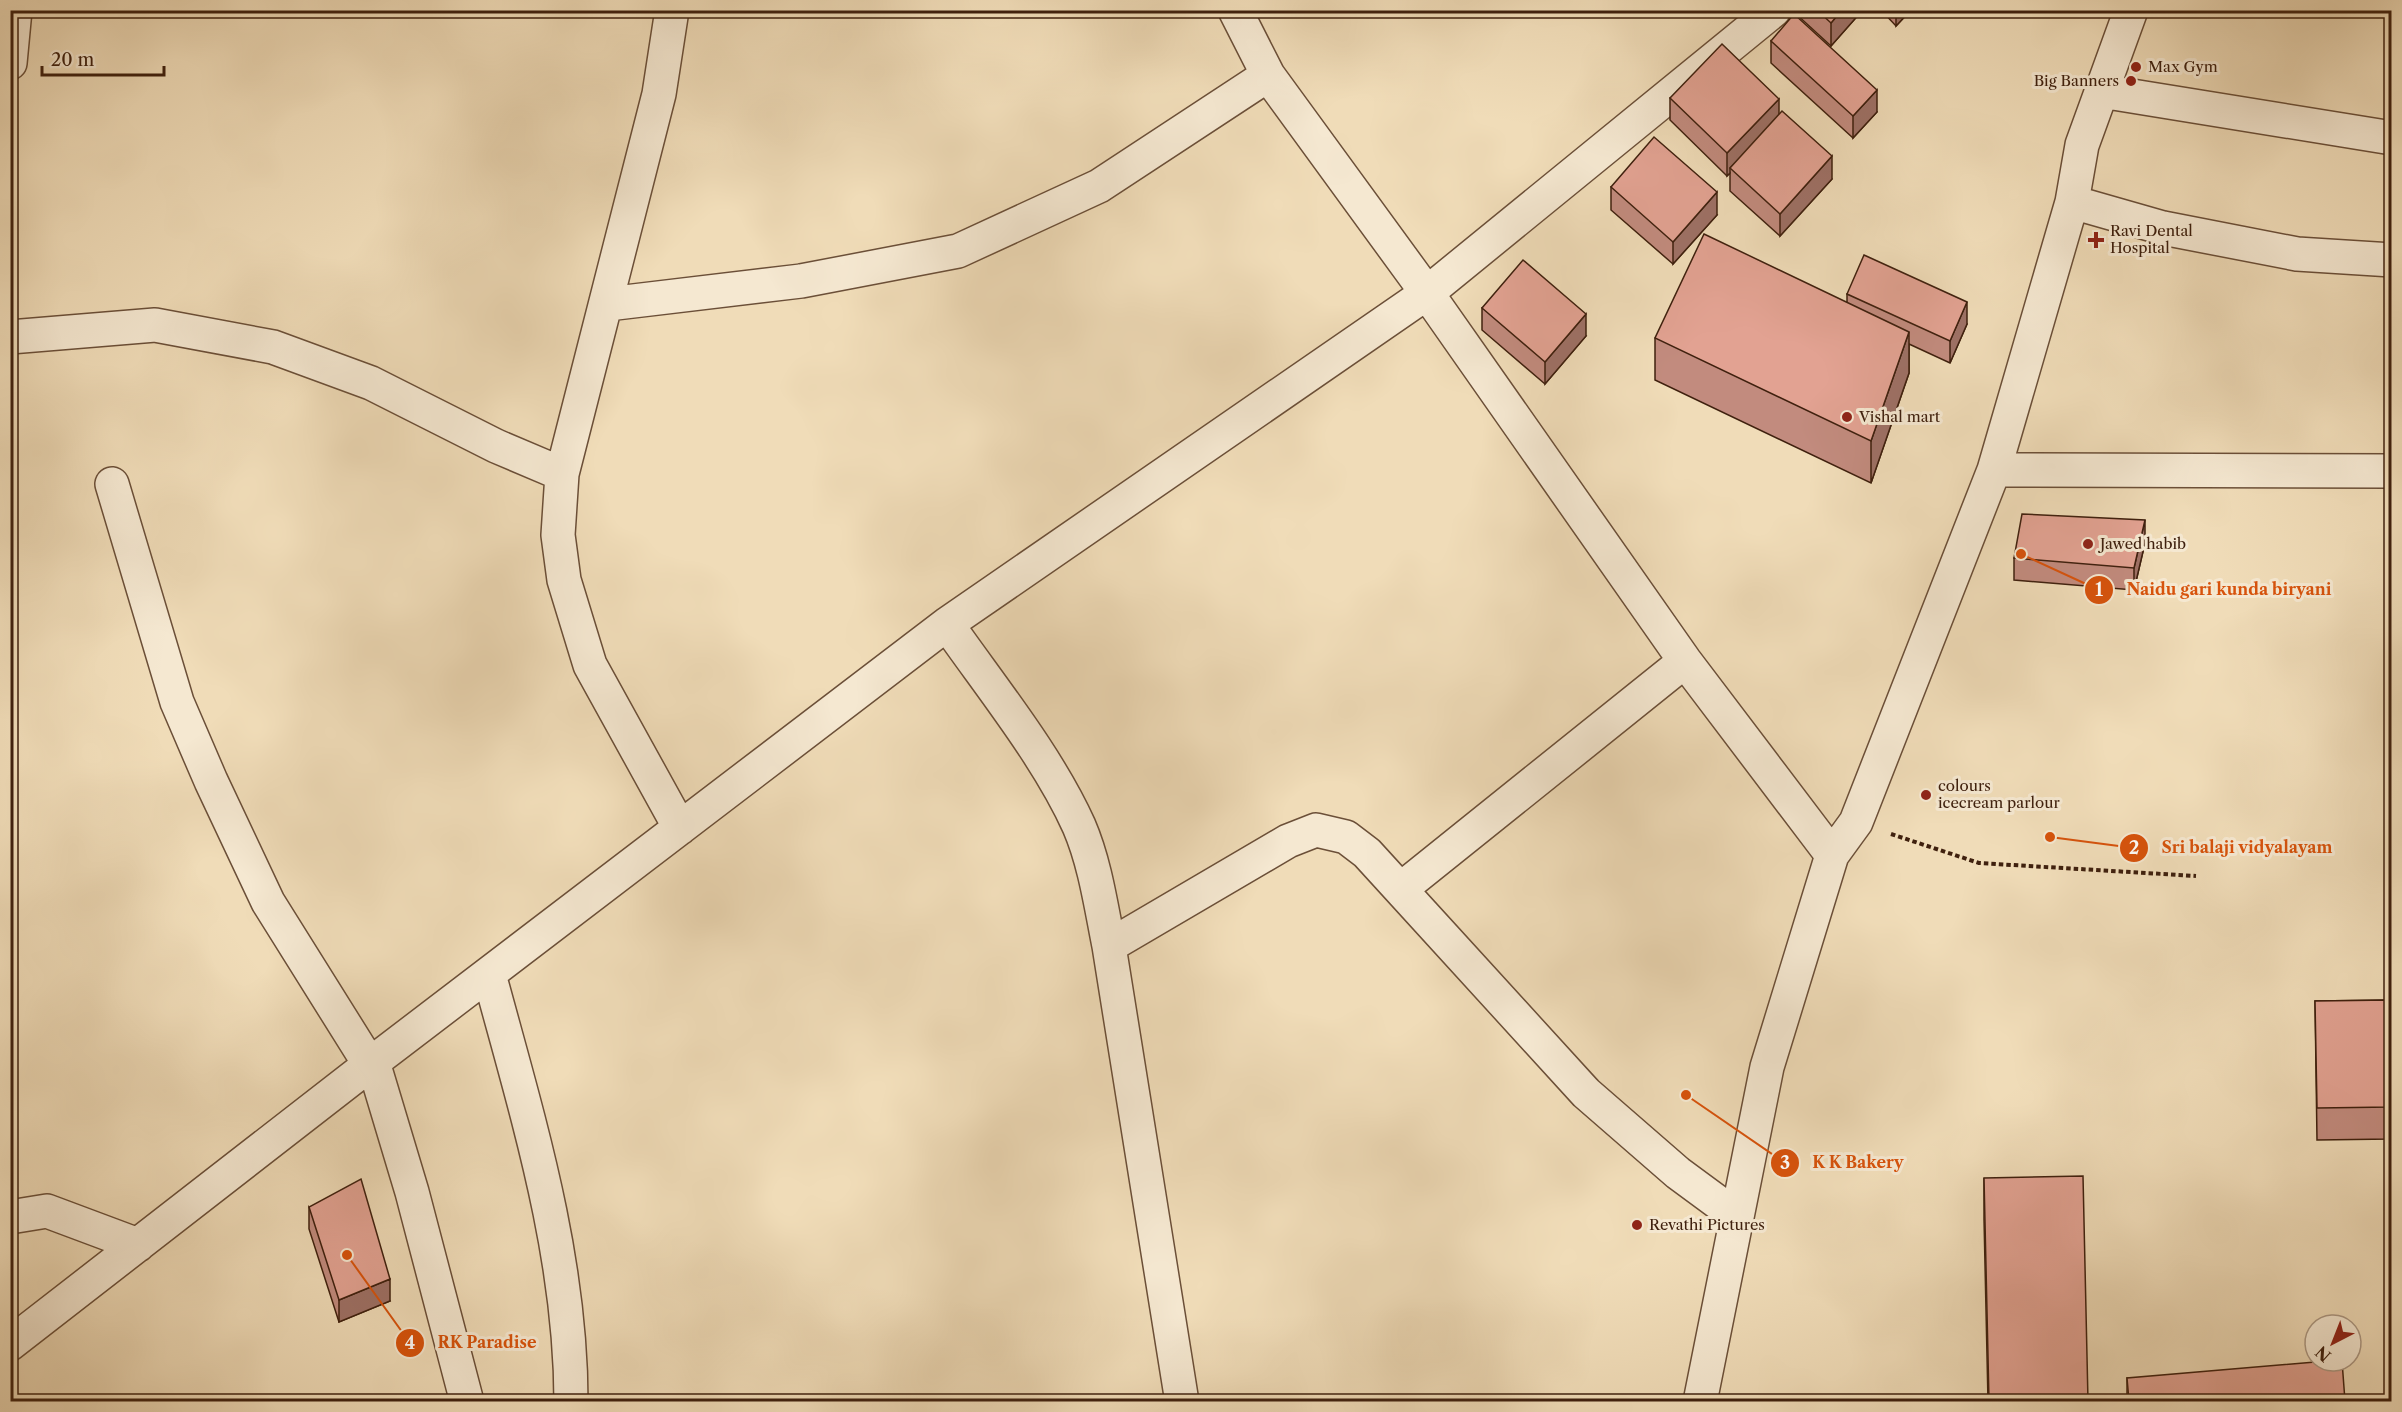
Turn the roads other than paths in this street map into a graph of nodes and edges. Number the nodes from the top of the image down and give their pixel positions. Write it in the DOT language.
graph roads {
  1 [pos="15,10"];
  2 [pos="672,10"];
  3 [pos="1235,10"];
  4 [pos="1774,10"];
  5 [pos="2131,10"];
  6 [pos="10,63"];
  7 [pos="1268,75"];
  8 [pos="2101,91"];
  9 [pos="2391,138"];
  10 [pos="2072,202"];
  11 [pos="2391,260"];
  12 [pos="1427,293"];
  13 [pos="608,304"];
  14 [pos="10,337"];
  15 [pos="1994,470"];
  16 [pos="2391,471"];
  17 [pos="562,474"];
  18 [pos="112,484"];
  19 [pos="947,624"];
  20 [pos="1685,661"];
  21 [pos="680,828"];
  22 [pos="1832,855"];
  23 [pos="1401,889"];
  24 [pos="1109,946"];
  25 [pos="489,974"];
  26 [pos="371,1063"];
  27 [pos="1735,1215"];
  28 [pos="10,1217"];
  29 [pos="138,1245"];
  30 [pos="10,1344"];
  31 [pos="467,1401"];
  32 [pos="571,1401"];
  33 [pos="1182,1401"];
  34 [pos="1700,1401"];
  1 -- 6 [label="street"];
  2 -- 13 [label="street"];
  3 -- 7 [label="street"];
  4 -- 12 [label="street"];
  5 -- 8 [label="street"];
  7 -- 12 [label="street"];
  7 -- 13 [label="street"];
  8 -- 9 [label="street"];
  8 -- 10 [label="street"];
  10 -- 11 [label="street"];
  10 -- 15 [label="street"];
  12 -- 19 [label="street"];
  12 -- 20 [label="street"];
  13 -- 17 [label="street"];
  14 -- 17 [label="street"];
  15 -- 16 [label="street"];
  15 -- 22 [label="street"];
  17 -- 21 [label="street"];
  18 -- 26 [label="street"];
  19 -- 21 [label="street"];
  19 -- 24 [label="street"];
  20 -- 22 [label="street"];
  20 -- 23 [label="street"];
  21 -- 25 [label="street"];
  22 -- 27 [label="street"];
  23 -- 24 [label="street"];
  23 -- 27 [label="street"];
  24 -- 33 [label="street"];
  25 -- 26 [label="street"];
  25 -- 32 [label="street"];
  26 -- 29 [label="street"];
  26 -- 31 [label="street"];
  27 -- 34 [label="street"];
  28 -- 29 [label="street"];
  29 -- 30 [label="street"];
}
